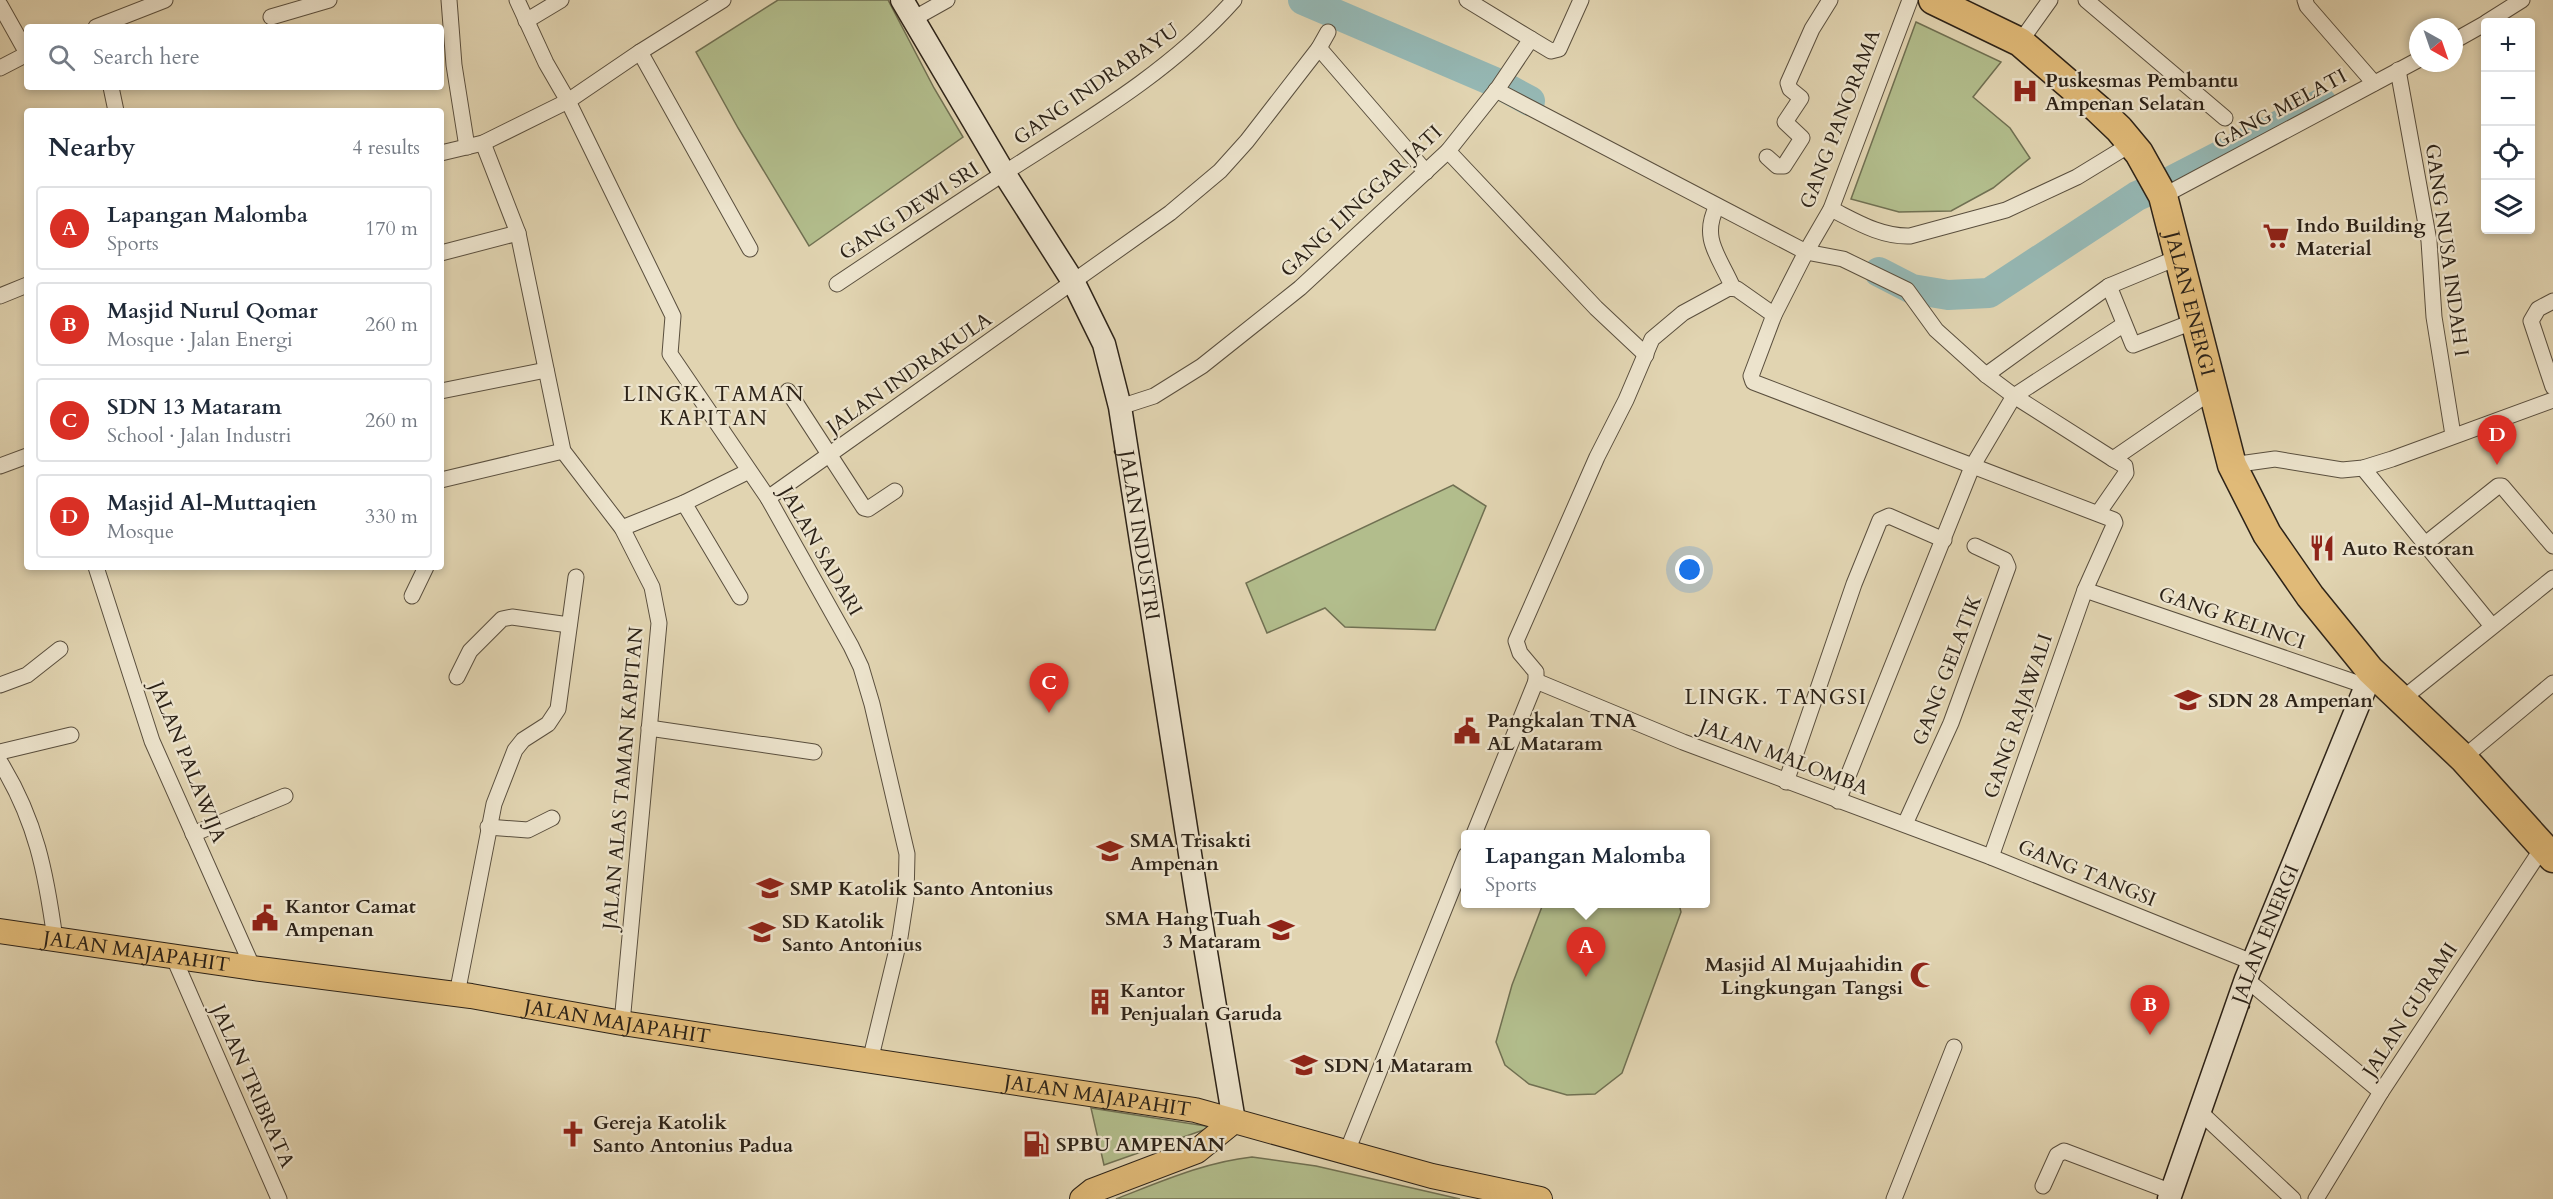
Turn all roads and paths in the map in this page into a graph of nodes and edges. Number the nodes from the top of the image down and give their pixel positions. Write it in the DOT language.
graph roads {
  1 [pos="165,0"];
  2 [pos="329,0"];
  3 [pos="449,0"];
  4 [pos="517,0"];
  5 [pos="561,0"];
  6 [pos="723,0"];
  7 [pos="947,0"];
  8 [pos="1234,0"];
  9 [pos="1467,0"];
  10 [pos="1581,0"];
  11 [pos="1830,0"];
  12 [pos="1910,0"];
  13 [pos="1933,0"];
  14 [pos="2050,0"];
  15 [pos="2086,0"];
  16 [pos="2306,0"];
  17 [pos="2520,1"];
  18 [pos="0,5"];
  19 [pos="908,9"];
  20 [pos="271,17"];
  21 [pos="2494,18"];
  22 [pos="526,21"];
  23 [pos="105,24"];
  24 [pos="2481,26"];
  25 [pos="1328,32"];
  26 [pos="2463,36"];
  27 [pos="1531,39"];
  28 [pos="2020,42"];
  29 [pos="24,48"];
  30 [pos="1319,48"];
  31 [pos="640,52"];
  32 [pos="24,55"];
  33 [pos="2409,64"];
  34 [pos="0,68"];
  35 [pos="2398,70"];
  36 [pos="2373,81"];
  37 [pos="1499,86"];
  38 [pos="112,90"];
  39 [pos="568,101"];
  40 [pos="115,108"];
  41 [pos="2225,118"];
  42 [pos="483,143"];
  43 [pos="2131,144"];
  44 [pos="467,147"];
  45 [pos="1448,151"];
  46 [pos="444,152"];
  47 [pos="1767,157"];
  48 [pos="1426,172"];
  49 [pos="1004,173"];
  50 [pos="2158,186"];
  51 [pos="1717,206"];
  52 [pos="1831,209"];
  53 [pos="518,233"];
  54 [pos="1809,246"];
  55 [pos="750,249"];
  56 [pos="444,252"];
  57 [pos="2179,257"];
  58 [pos="1074,283"];
  59 [pos="837,284"];
  60 [pos="24,286"];
  61 [pos="2109,286"];
  62 [pos="1733,288"];
  63 [pos="0,296"];
  64 [pos="2553,301"];
  65 [pos="1774,315"];
  66 [pos="2195,321"];
  67 [pos="2123,325"];
  68 [pos="1646,355"];
  69 [pos="546,370"];
  70 [pos="1986,375"];
  71 [pos="2553,387"];
  72 [pos="444,390"];
  73 [pos="788,391"];
  74 [pos="2212,391"];
  75 [pos="2014,396"];
  76 [pos="2553,400"];
  77 [pos="1120,407"];
  78 [pos="2453,435"];
  79 [pos="563,451"];
  80 [pos="829,455"];
  81 [pos="24,457"];
  82 [pos="2113,459"];
  83 [pos="2232,465"];
  84 [pos="0,466"];
  85 [pos="1972,467"];
  86 [pos="2363,468"];
  87 [pos="749,471"];
  88 [pos="444,479"];
  89 [pos="895,491"];
  90 [pos="768,498"];
  91 [pos="684,504"];
  92 [pos="2099,512"];
  93 [pos="622,528"];
  94 [pos="1944,540"];
  95 [pos="2424,545"];
  96 [pos="1975,546"];
  97 [pos="2553,546"];
  98 [pos="97,570"];
  99 [pos="425,570"];
  100 [pos="576,577"];
  101 [pos="2553,578"];
  102 [pos="2085,590"];
  103 [pos="412,596"];
  104 [pos="740,597"];
  105 [pos="569,625"];
  106 [pos="2492,626"];
  107 [pos="60,649"];
  108 [pos="457,677"];
  109 [pos="2370,680"];
  110 [pos="1536,681"];
  111 [pos="2553,683"];
  112 [pos="0,685"];
  113 [pos="2401,700"];
  114 [pos="649,728"];
  115 [pos="71,735"];
  116 [pos="0,752"];
  117 [pos="814,752"];
  118 [pos="2463,758"];
  119 [pos="0,762"];
  120 [pos="1786,782"];
  121 [pos="285,796"];
  122 [pos="1838,801"];
  123 [pos="552,818"];
  124 [pos="1905,824"];
  125 [pos="488,827"];
  126 [pos="1476,830"];
  127 [pos="193,834"];
  128 [pos="2548,852"];
  129 [pos="1991,857"];
  130 [pos="1461,867"];
  131 [pos="0,931"];
  132 [pos="55,939"];
  133 [pos="173,956"];
  134 [pos="253,968"];
  135 [pos="2249,971"];
  136 [pos="457,994"];
  137 [pos="622,1023"];
  138 [pos="1954,1047"];
  139 [pos="870,1061"];
  140 [pos="2381,1092"];
  141 [pos="2200,1113"];
  142 [pos="1234,1121"];
  143 [pos="1346,1154"];
  144 [pos="2043,1186"];
  145 [pos="2171,1196"];
  146 [pos="279,1199"];
  147 [pos="1082,1199"];
  148 [pos="1540,1199"];
  149 [pos="1894,1199"];
  150 [pos="2293,1199"];
  151 [pos="2316,1199"];
  1 -- 23 [label="street"];
  2 -- 20 [label="street"];
  3 -- 44 [label="street"];
  4 -- 22 [label="street, JALAN SADARI"];
  5 -- 22 [label="street"];
  6 -- 31 [label="street"];
  7 -- 19 [label="street"];
  8 -- 49 [label="street, GANG INDRABAYU"];
  9 -- 27 [label="street"];
  10 -- 27 [label="street"];
  11 -- 47 [label="street"];
  12 -- 52 [label="street, GANG PANORAMA"];
  13 -- 28 [label="highway, JALAN ENERGI"];
  14 -- 28 [label="street"];
  15 -- 41 [label="street"];
  16 -- 36 [label="street"];
  17 -- 21 [label="street"];
  18 -- 29 [label="street"];
  19 -- 49 [label="street, JALAN INDUSTRI"];
  22 -- 39 [label="street, JALAN SADARI"];
  24 -- 26 [label="street"];
  25 -- 30 [label="street, JALAN INDRAKULA"];
  27 -- 37 [label="street, GANG LINGGAR JATI"];
  28 -- 43 [label="highway, JALAN ENERGI"];
  30 -- 48 [label="street"];
  30 -- 58 [label="street, JALAN INDRAKULA"];
  31 -- 39 [label="street"];
  31 -- 55 [label="street"];
  32 -- 34 [label="street"];
  33 -- 35 [label="street, GANG MELATI"];
  35 -- 36 [label="street, GANG MELATI"];
  35 -- 78 [label="street, GANG NUSA INDAH I"];
  36 -- 50 [label="street, GANG MELATI"];
  37 -- 45 [label="street, GANG LINGGAR JATI"];
  37 -- 51 [label="street"];
  38 -- 40 [label="street"];
  39 -- 42 [label="street"];
  39 -- 87 [label="street, JALAN SADARI"];
  42 -- 44 [label="street"];
  42 -- 53 [label="street, JALAN ALAS TAMAN KAPITAN"];
  43 -- 50 [label="highway, JALAN ENERGI"];
  43 -- 52 [label="street"];
  44 -- 46 [label="street"];
  45 -- 48 [label="street, GANG LINGGAR JATI"];
  45 -- 68 [label="street"];
  48 -- 77 [label="street, GANG LINGGAR JATI"];
  49 -- 58 [label="street, JALAN INDUSTRI"];
  49 -- 59 [label="street, GANG DEWI SRI"];
  50 -- 57 [label="highway, JALAN ENERGI"];
  51 -- 54 [label="street"];
  51 -- 62 [label="street"];
  52 -- 54 [label="street, GANG PANORAMA"];
  53 -- 56 [label="street"];
  53 -- 69 [label="street, JALAN ALAS TAMAN KAPITAN"];
  54 -- 65 [label="street, GANG PANORAMA"];
  54 -- 70 [label="street"];
  57 -- 61 [label="street"];
  57 -- 66 [label="highway, JALAN ENERGI"];
  58 -- 77 [label="street, JALAN INDUSTRI"];
  58 -- 80 [label="street, JALAN INDRAKULA"];
  60 -- 63 [label="street"];
  61 -- 67 [label="street"];
  61 -- 70 [label="street"];
  62 -- 65 [label="street"];
  62 -- 68 [label="street"];
  64 -- 71 [label="street"];
  65 -- 85 [label="street, GANG PANORAMA"];
  66 -- 67 [label="street"];
  66 -- 74 [label="highway, JALAN ENERGI"];
  67 -- 75 [label="street"];
  68 -- 110 [label="street"];
  69 -- 72 [label="street"];
  69 -- 79 [label="street, JALAN ALAS TAMAN KAPITAN"];
  70 -- 75 [label="street"];
  73 -- 80 [label="street"];
  74 -- 82 [label="street"];
  74 -- 83 [label="highway, JALAN ENERGI"];
  75 -- 82 [label="street"];
  75 -- 85 [label="street"];
  76 -- 78 [label="street"];
  77 -- 142 [label="street, JALAN INDUSTRI"];
  78 -- 86 [label="street"];
  79 -- 88 [label="street"];
  79 -- 93 [label="street, JALAN ALAS TAMAN KAPITAN"];
  80 -- 89 [label="street"];
  80 -- 90 [label="street, JALAN INDRAKULA"];
  81 -- 84 [label="street"];
  82 -- 92 [label="street"];
  83 -- 86 [label="street"];
  83 -- 109 [label="highway, JALAN ENERGI"];
  85 -- 92 [label="street"];
  85 -- 94 [label="street"];
  86 -- 95 [label="street"];
  87 -- 90 [label="street, JALAN SADARI"];
  87 -- 91 [label="street"];
  90 -- 139 [label="street, JALAN SADARI"];
  91 -- 93 [label="street"];
  91 -- 104 [label="street"];
  92 -- 102 [label="street, GANG RAJAWALI"];
  93 -- 114 [label="street, JALAN ALAS TAMAN KAPITAN"];
  94 -- 120 [label="street"];
  94 -- 122 [label="street"];
  95 -- 97 [label="street"];
  95 -- 106 [label="street"];
  96 -- 124 [label="street, GANG GELATIK"];
  98 -- 127 [label="street, JALAN PALAWIJA"];
  99 -- 103 [label="street"];
  100 -- 105 [label="street"];
  101 -- 106 [label="street"];
  102 -- 109 [label="street, GANG KELINCI"];
  102 -- 129 [label="street, GANG RAJAWALI"];
  105 -- 108 [label="street"];
  105 -- 125 [label="street"];
  106 -- 113 [label="street"];
  107 -- 112 [label="street"];
  109 -- 113 [label="highway, JALAN ENERGI"];
  109 -- 135 [label="street, JALAN ENERGI"];
  110 -- 120 [label="street, JALAN MALOMBA"];
  110 -- 126 [label="street"];
  111 -- 118 [label="street"];
  113 -- 118 [label="highway, JALAN ENERGI"];
  114 -- 117 [label="street"];
  114 -- 137 [label="street, JALAN ALAS TAMAN KAPITAN"];
  115 -- 116 [label="street"];
  118 -- 128 [label="highway, JALAN ENERGI"];
  119 -- 132 [label="street"];
  120 -- 122 [label="street, JALAN MALOMBA"];
  121 -- 127 [label="street"];
  122 -- 124 [label="street, JALAN MALOMBA"];
  123 -- 125 [label="street"];
  124 -- 129 [label="street, GANG TANGSI"];
  125 -- 136 [label="street"];
  127 -- 134 [label="street, JALAN PALAWIJA"];
  128 -- 140 [label="street, JALAN GURAMI"];
  129 -- 135 [label="street, GANG TANGSI"];
  130 -- 143 [label="street"];
  131 -- 132 [label="main road, JALAN MAJAPAHIT"];
  132 -- 133 [label="main road, JALAN MAJAPAHIT"];
  133 -- 134 [label="main road, JALAN MAJAPAHIT"];
  133 -- 146 [label="street, JALAN TRIBRATA"];
  134 -- 136 [label="main road, JALAN MAJAPAHIT"];
  135 -- 140 [label="street, GANG TANGSI"];
  135 -- 141 [label="street, JALAN ENERGI"];
  136 -- 137 [label="main road, JALAN MAJAPAHIT"];
  137 -- 139 [label="main road, JALAN MAJAPAHIT"];
  138 -- 149 [label="street"];
  139 -- 142 [label="main road, JALAN MAJAPAHIT"];
  140 -- 151 [label="street, JALAN GURAMI"];
  141 -- 145 [label="street, JALAN ENERGI"];
  141 -- 150 [label="street"];
  142 -- 143 [label="main road, JALAN MAJAPAHIT"];
  142 -- 147 [label="main road"];
  143 -- 148 [label="main road, JALAN MAJAPAHIT"];
  144 -- 145 [label="street"];
}
